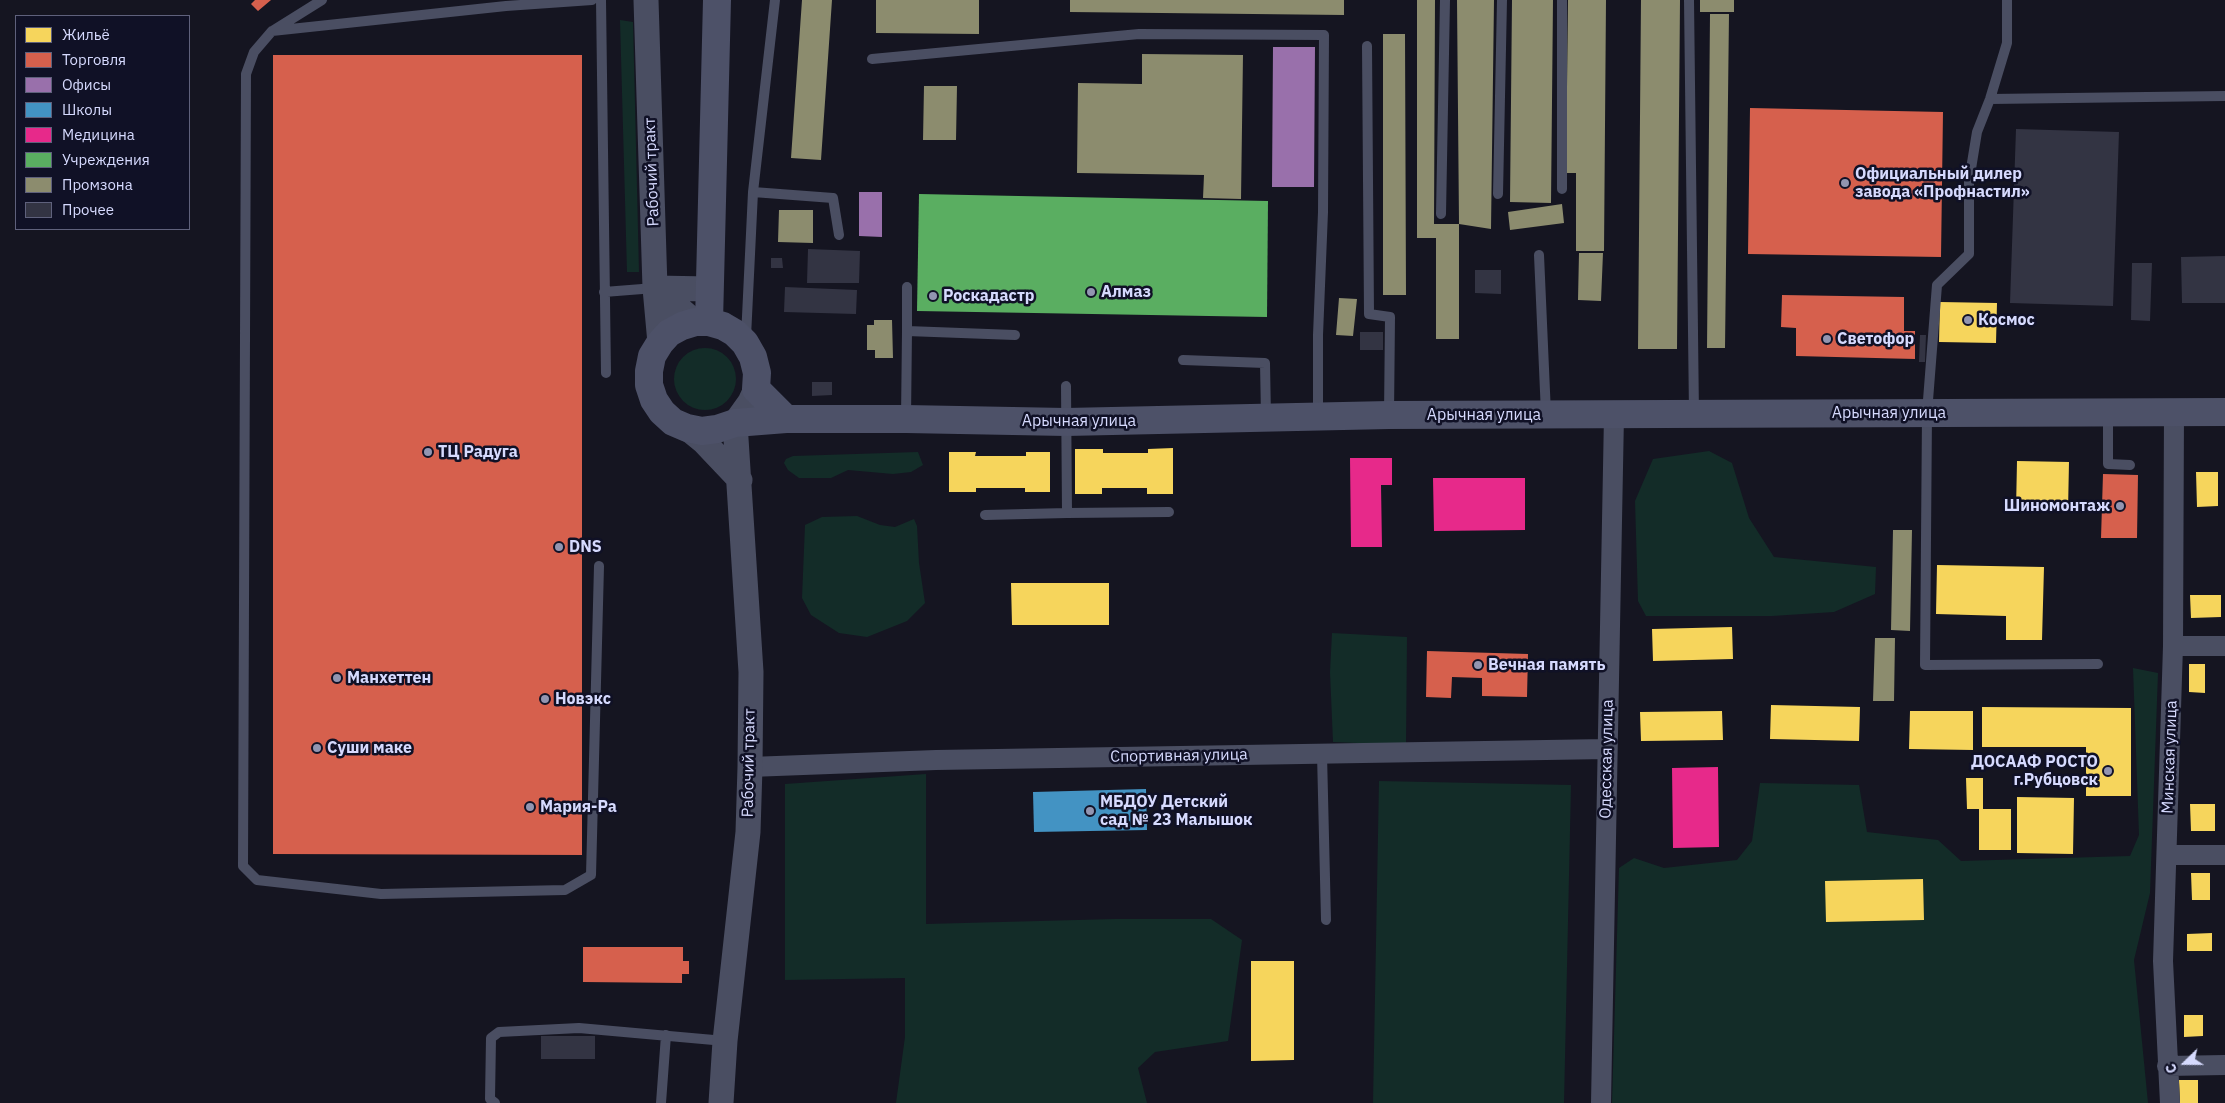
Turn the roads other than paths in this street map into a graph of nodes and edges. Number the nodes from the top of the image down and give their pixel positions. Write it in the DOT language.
graph roads {
  1 [pos="322,0"];
  2 [pos="592,0"];
  3 [pos="601,0"];
  4 [pos="646,0"];
  5 [pos="717,0"];
  6 [pos="775,0"];
  7 [pos="1445,0"];
  8 [pos="1502,0"];
  9 [pos="1562,0"];
  10 [pos="1689,0"];
  11 [pos="2007,0"];
  12 [pos="272,31"];
  13 [pos="1367,46"];
  14 [pos="872,59"];
  15 [pos="2225,96"];
  16 [pos="1990,99"];
  17 [pos="1562,189"];
  18 [pos="753,192"];
  19 [pos="1498,194"];
  20 [pos="1441,214"];
  21 [pos="839,235"];
  22 [pos="1539,255"];
  23 [pos="907,287"];
  24 [pos="655,288"];
  25 [pos="710,289"];
  26 [pos="604,292"];
  27 [pos="702,322"];
  28 [pos="907,331"];
  29 [pos="1015,335"];
  30 [pos="660,343"];
  31 [pos="746,343"];
  32 [pos="1182,360"];
  33 [pos="606,373"];
  34 [pos="1066,386"];
  35 [pos="756,389"];
  36 [pos="2108,412"];
  37 [pos="2174,412"];
  38 [pos="2225,412"];
  39 [pos="1927,413"];
  40 [pos="1389,415"];
  41 [pos="1546,415"];
  42 [pos="1614,415"];
  43 [pos="1694,415"];
  44 [pos="1318,416"];
  45 [pos="1266,418"];
  46 [pos="786,419"];
  47 [pos="906,419"];
  48 [pos="1066,422"];
  49 [pos="736,423"];
  50 [pos="687,428"];
  51 [pos="2130,465"];
  52 [pos="740,480"];
  53 [pos="1169,512"];
  54 [pos="1067,513"];
  55 [pos="985,515"];
  56 [pos="599,566"];
  57 [pos="2173,646"];
  58 [pos="2225,646"];
  59 [pos="2098,664"];
  60 [pos="1608,749"];
  61 [pos="1322,754"];
  62 [pos="750,767"];
  63 [pos="2167,855"];
  64 [pos="2225,855"];
  65 [pos="1326,920"];
  66 [pos="666,1035"];
  67 [pos="724,1041"];
  68 [pos="2225,1065"];
  69 [pos="2168,1066"];
  70 [pos="495,1103"];
  71 [pos="661,1103"];
  72 [pos="721,1103"];
  73 [pos="1601,1103"];
  74 [pos="2170,1103"];
  1 -- 12 [label="lane"];
  2 -- 12 [label="lane"];
  3 -- 26 [label="lane"];
  4 -- 24 [label="street, Рабочий тракт"];
  5 -- 25 [label="main road"];
  6 -- 18 [label="lane"];
  7 -- 20 [label="lane"];
  8 -- 19 [label="lane"];
  9 -- 17 [label="lane"];
  10 -- 43 [label="lane"];
  11 -- 16 [label="lane"];
  12 -- 56 [label="lane"];
  13 -- 40 [label="lane"];
  14 -- 44 [label="lane"];
  15 -- 16 [label="lane"];
  16 -- 39 [label="lane"];
  18 -- 21 [label="lane"];
  18 -- 31 [label="lane"];
  22 -- 41 [label="lane"];
  23 -- 28 [label="lane"];
  24 -- 25 [label="street"];
  24 -- 26 [label="lane"];
  24 -- 27 [label="street"];
  24 -- 30 [label="street, Рабочий тракт"];
  25 -- 27 [label="main road"];
  26 -- 33 [label="lane"];
  27 -- 30 [label="main road, Рабочий тракт"];
  27 -- 31 [label="main road"];
  28 -- 29 [label="lane"];
  28 -- 47 [label="lane"];
  30 -- 50 [label="main road, Рабочий тракт"];
  31 -- 35 [label="main road"];
  32 -- 45 [label="lane"];
  34 -- 48 [label="lane"];
  35 -- 46 [label="main road"];
  35 -- 49 [label="street"];
  36 -- 37 [label="main road, Арычная улица"];
  36 -- 39 [label="main road, Арычная улица"];
  36 -- 51 [label="lane"];
  37 -- 38 [label="main road, Арычная улица"];
  37 -- 57 [label="street, Минская улица"];
  39 -- 43 [label="main road, Арычная улица"];
  39 -- 59 [label="lane"];
  40 -- 41 [label="main road, Арычная улица"];
  40 -- 44 [label="main road, Арычная улица"];
  41 -- 42 [label="main road, Арычная улица"];
  42 -- 43 [label="main road, Арычная улица"];
  42 -- 60 [label="street, Одесская улица"];
  44 -- 45 [label="main road, Арычная улица"];
  45 -- 48 [label="main road, Арычная улица"];
  46 -- 47 [label="main road, Арычная улица"];
  46 -- 49 [label="main road, Арычная улица"];
  47 -- 48 [label="main road, Арычная улица"];
  48 -- 54 [label="lane"];
  49 -- 50 [label="main road, Рабочий тракт"];
  49 -- 52 [label="street, Рабочий тракт"];
  50 -- 52 [label="street"];
  52 -- 62 [label="street, Рабочий тракт"];
  53 -- 54 [label="lane"];
  54 -- 55 [label="lane"];
  57 -- 58 [label="street"];
  57 -- 63 [label="street, Минская улица"];
  60 -- 61 [label="street, Спортивная улица"];
  60 -- 73 [label="street, Одесская улица"];
  61 -- 62 [label="street, Спортивная улица"];
  61 -- 65 [label="lane"];
  62 -- 67 [label="street, Рабочий тракт"];
  63 -- 64 [label="street"];
  63 -- 69 [label="street, Минская улица"];
  66 -- 67 [label="lane"];
  66 -- 70 [label="lane"];
  66 -- 71 [label="lane"];
  67 -- 72 [label="street, Рабочий тракт"];
  68 -- 69 [label="street"];
  69 -- 74 [label="street, Минская улица"];
}
